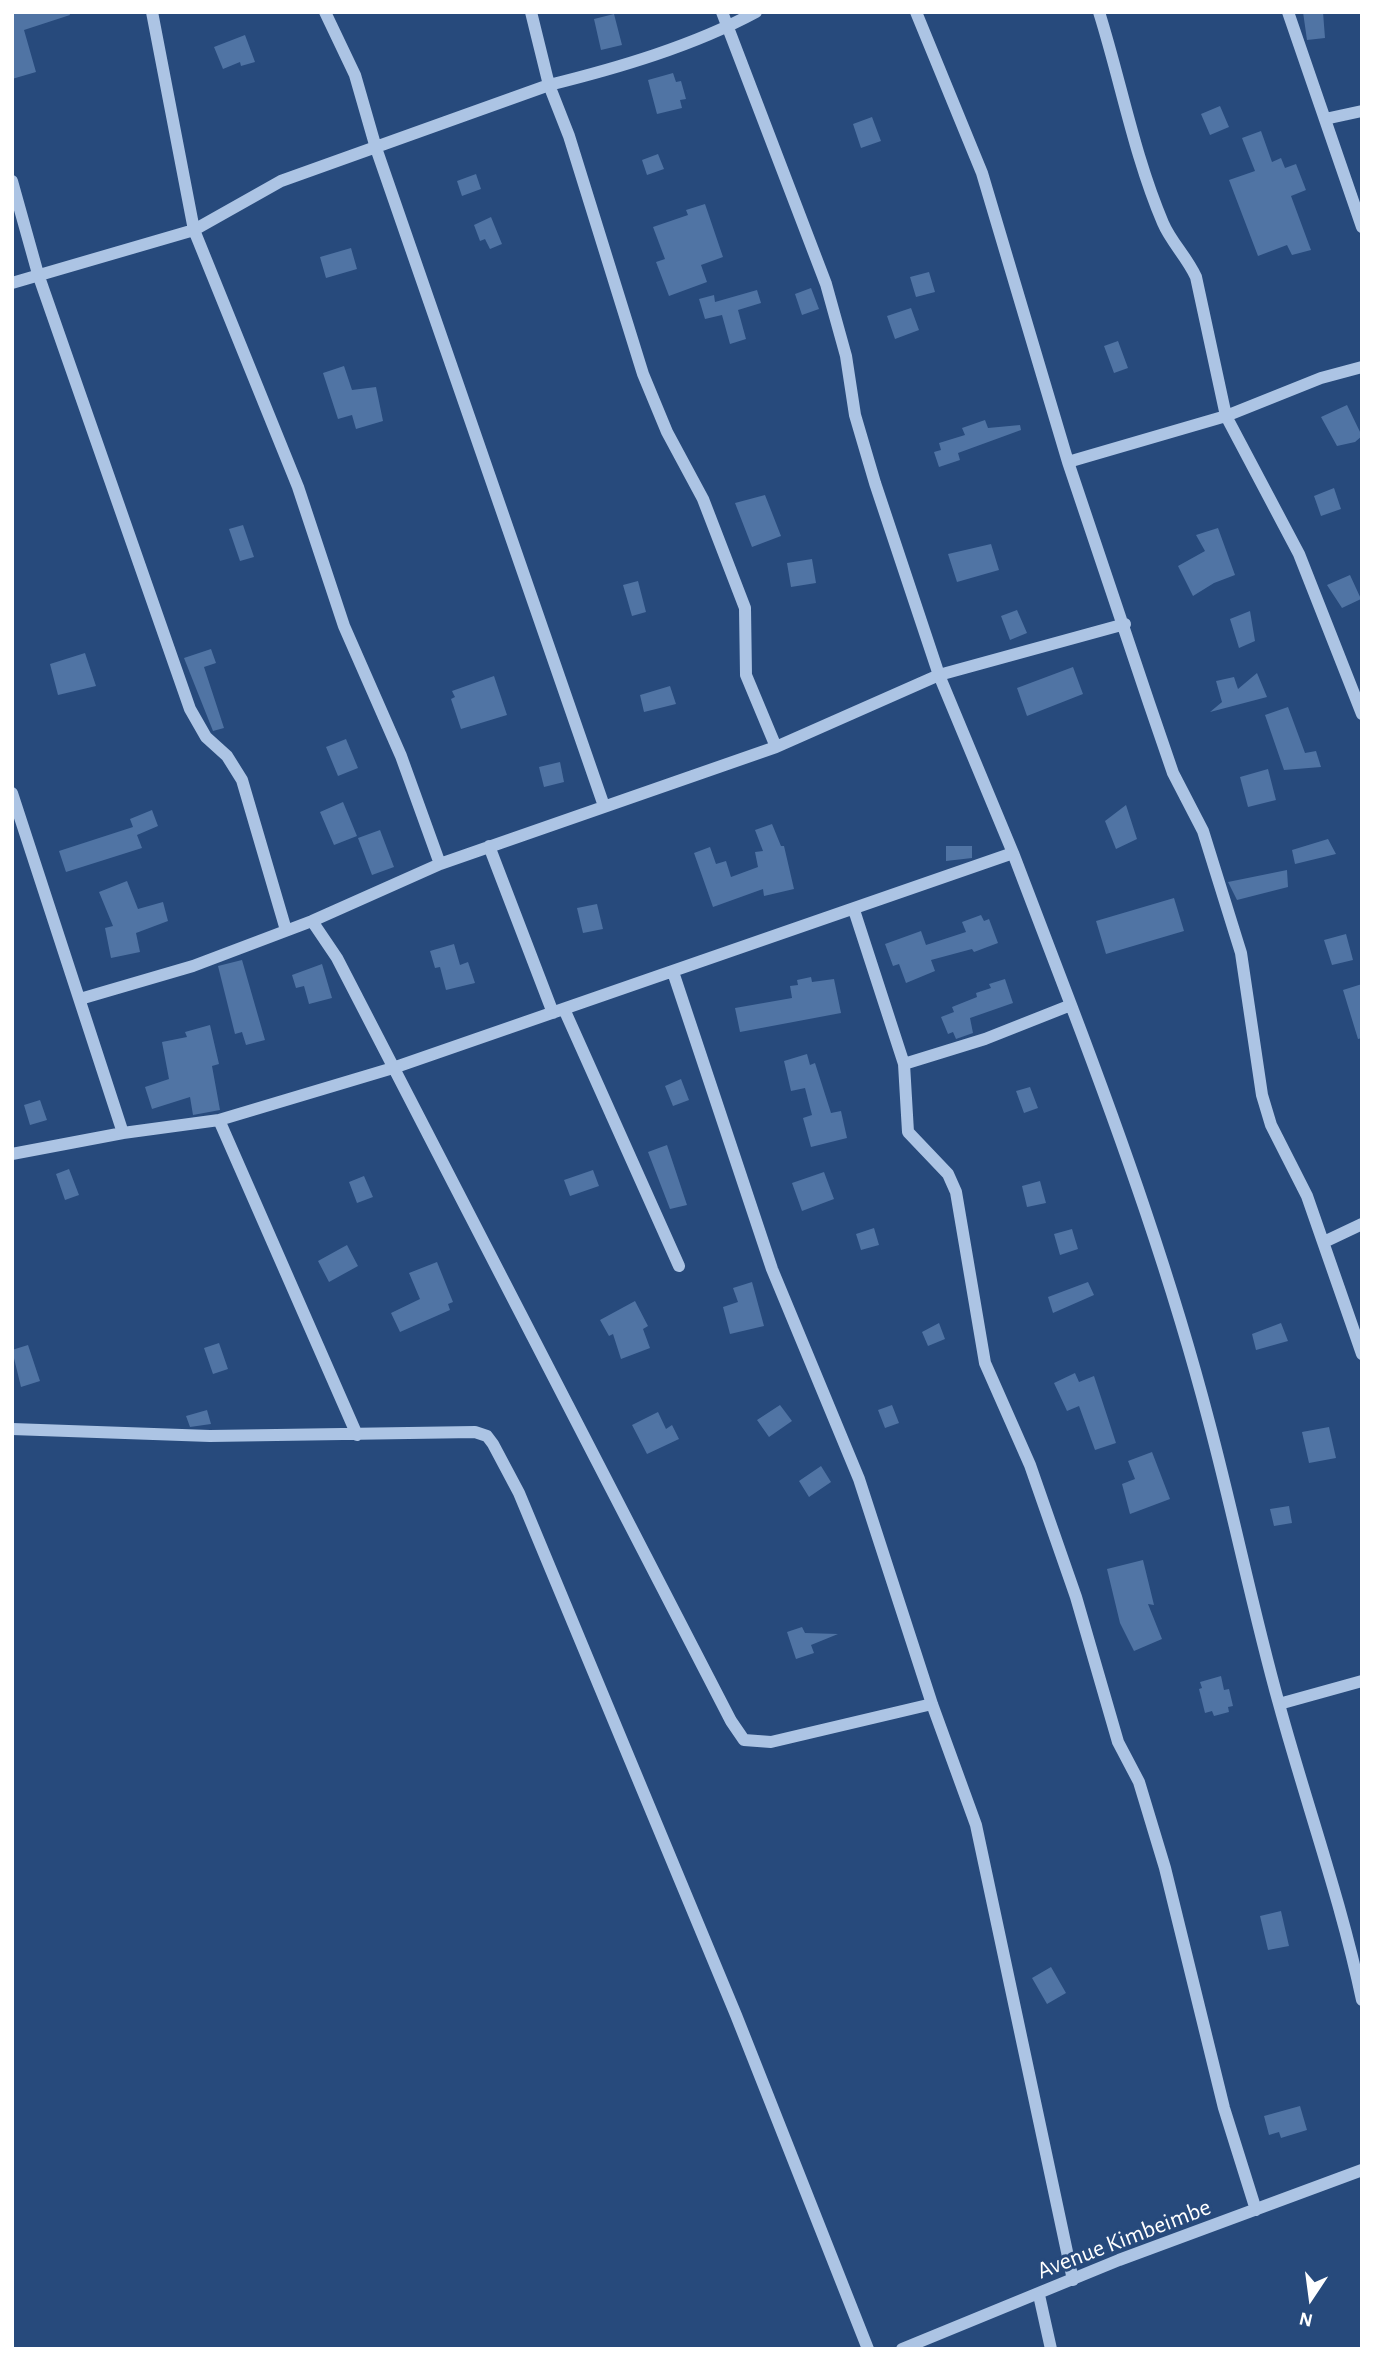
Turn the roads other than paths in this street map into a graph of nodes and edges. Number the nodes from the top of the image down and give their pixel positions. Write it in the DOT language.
graph roads {
  1 [pos="152,12"];
  2 [pos="325,12"];
  3 [pos="531,12"];
  4 [pos="722,12"];
  5 [pos="756,12"];
  6 [pos="916,12"];
  7 [pos="1099,12"];
  8 [pos="1288,12"];
  9 [pos="727,27"];
  10 [pos="549,85"];
  11 [pos="1362,111"];
  12 [pos="1325,119"];
  13 [pos="376,148"];
  14 [pos="12,181"];
  15 [pos="1362,227"];
  16 [pos="194,230"];
  17 [pos="38,274"];
  18 [pos="12,283"];
  19 [pos="1362,367"];
  20 [pos="1226,416"];
  21 [pos="1068,462"];
  22 [pos="1125,624"];
  23 [pos="939,675"];
  24 [pos="1362,714"];
  25 [pos="776,747"];
  26 [pos="12,793"];
  27 [pos="604,806"];
  28 [pos="489,846"];
  29 [pos="1013,853"];
  30 [pos="440,864"];
  31 [pos="853,910"];
  32 [pos="312,921"];
  33 [pos="286,930"];
  34 [pos="673,972"];
  35 [pos="80,999"];
  36 [pos="1071,1005"];
  37 [pos="558,1011"];
  38 [pos="904,1064"];
  39 [pos="393,1068"];
  40 [pos="219,1120"];
  41 [pos="123,1133"];
  42 [pos="12,1154"];
  43 [pos="1362,1224"];
  44 [pos="1324,1242"];
  45 [pos="679,1266"];
  46 [pos="1362,1354"];
  47 [pos="12,1429"];
  48 [pos="357,1435"];
  49 [pos="1362,1681"];
  50 [pos="932,1704"];
  51 [pos="1279,1704"];
  52 [pos="1362,2000"];
  53 [pos="1362,2170"];
  54 [pos="1256,2210"];
  55 [pos="1073,2280"];
  56 [pos="1039,2295"];
  57 [pos="868,2349"];
  58 [pos="902,2349"];
  59 [pos="1051,2349"];
  1 -- 16 [label="street"];
  2 -- 13 [label="street"];
  3 -- 10 [label="street"];
  4 -- 9 [label="street"];
  5 -- 9 [label="street"];
  6 -- 21 [label="street"];
  7 -- 20 [label="street"];
  8 -- 12 [label="street"];
  9 -- 10 [label="street"];
  9 -- 23 [label="street"];
  10 -- 13 [label="street"];
  10 -- 25 [label="street"];
  11 -- 12 [label="street"];
  12 -- 15 [label="street"];
  13 -- 16 [label="street"];
  13 -- 27 [label="street"];
  14 -- 17 [label="street"];
  16 -- 17 [label="street"];
  16 -- 30 [label="street"];
  17 -- 18 [label="street"];
  17 -- 33 [label="street"];
  19 -- 20 [label="street"];
  20 -- 21 [label="street"];
  20 -- 24 [label="street"];
  21 -- 22 [label="street"];
  22 -- 23 [label="street"];
  22 -- 44 [label="street"];
  23 -- 25 [label="street"];
  23 -- 29 [label="street"];
  25 -- 27 [label="street"];
  26 -- 35 [label="street"];
  27 -- 28 [label="street"];
  28 -- 30 [label="street"];
  28 -- 37 [label="street"];
  29 -- 31 [label="street"];
  29 -- 36 [label="street"];
  30 -- 32 [label="street"];
  31 -- 34 [label="street"];
  31 -- 38 [label="street"];
  32 -- 33 [label="street"];
  32 -- 39 [label="street"];
  33 -- 35 [label="street"];
  34 -- 37 [label="street"];
  34 -- 50 [label="street"];
  35 -- 41 [label="street"];
  36 -- 38 [label="street"];
  36 -- 51 [label="street"];
  37 -- 39 [label="street"];
  37 -- 45 [label="street"];
  38 -- 54 [label="street"];
  39 -- 40 [label="street"];
  39 -- 50 [label="street"];
  40 -- 41 [label="street"];
  40 -- 48 [label="street"];
  41 -- 42 [label="street"];
  43 -- 44 [label="street"];
  44 -- 46 [label="street"];
  47 -- 48 [label="street"];
  48 -- 57 [label="street"];
  49 -- 51 [label="street"];
  50 -- 55 [label="street"];
  51 -- 52 [label="street"];
  53 -- 54 [label="street, Avenue Kimbeimbe"];
  54 -- 55 [label="street, Avenue Kimbeimbe"];
  55 -- 56 [label="street, Avenue Kimbeimbe"];
  56 -- 58 [label="street, Avenue Kimbeimbe"];
  56 -- 59 [label="street"];
}
